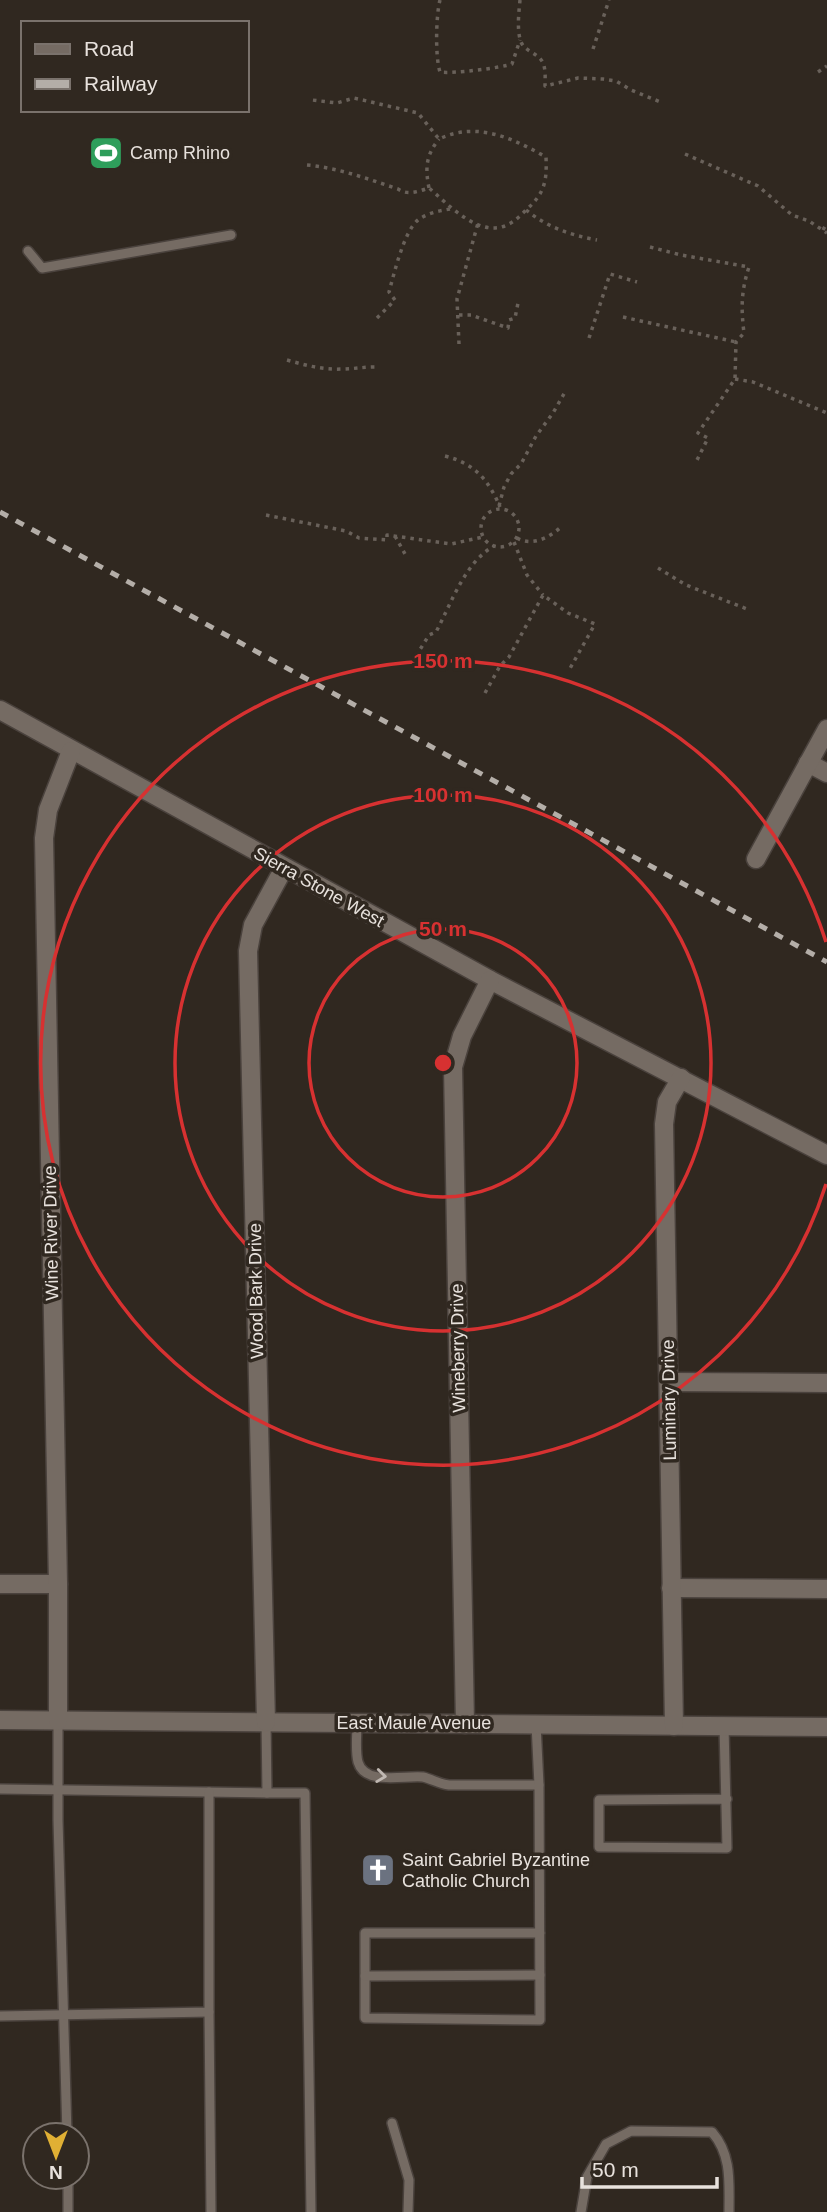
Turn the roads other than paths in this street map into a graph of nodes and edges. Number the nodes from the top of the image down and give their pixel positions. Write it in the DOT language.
graph roads {
  1 [pos="231,235"];
  2 [pos="27,251"];
  3 [pos="0,710"];
  4 [pos="827,729"];
  5 [pos="71,751"];
  6 [pos="808,763"];
  7 [pos="827,773"];
  8 [pos="756,859"];
  9 [pos="284,867"];
  10 [pos="490,980"];
  11 [pos="681,1078"];
  12 [pos="827,1155"];
  13 [pos="669,1382"];
  14 [pos="827,1383"];
  15 [pos="0,1584"];
  16 [pos="58,1584"];
  17 [pos="671,1588"];
  18 [pos="827,1589"];
  19 [pos="0,1720"];
  20 [pos="58,1721"];
  21 [pos="266,1722"];
  22 [pos="357,1723"];
  23 [pos="465,1724"];
  24 [pos="536,1724"];
  25 [pos="674,1726"];
  26 [pos="724,1726"];
  27 [pos="827,1727"];
  28 [pos="539,1785"];
  29 [pos="0,1789"];
  30 [pos="58,1790"];
  31 [pos="209,1792"];
  32 [pos="267,1793"];
  33 [pos="727,1799"];
  34 [pos="540,1933"];
  35 [pos="540,1975"];
  36 [pos="365,1976"];
  37 [pos="209,2012"];
  38 [pos="0,2015"];
  39 [pos="64,2015"];
  40 [pos="66,2121"];
  41 [pos="392,2123"];
  42 [pos="68,2191"];
  43 [pos="68,2212"];
  44 [pos="211,2212"];
  45 [pos="311,2212"];
  46 [pos="408,2212"];
  47 [pos="581,2212"];
  48 [pos="729,2212"];
  1 -- 2 [label="lane"];
  3 -- 5 [label="street, Sierra Stone West"];
  4 -- 6 [label="street"];
  5 -- 9 [label="street, Sierra Stone West"];
  5 -- 16 [label="street, Wine River Drive"];
  6 -- 7 [label="street"];
  6 -- 8 [label="street"];
  9 -- 10 [label="street, Sierra Stone West"];
  9 -- 21 [label="street, Wood Bark Drive"];
  10 -- 11 [label="street, Sierra Stone West"];
  10 -- 23 [label="street, Wineberry Drive"];
  11 -- 12 [label="street, Sierra Stone West"];
  11 -- 13 [label="street, Luminary Drive"];
  13 -- 14 [label="street"];
  13 -- 17 [label="street, Luminary Drive"];
  15 -- 16 [label="street"];
  16 -- 20 [label="street, Wine River Drive"];
  17 -- 18 [label="street"];
  17 -- 25 [label="street, Luminary Drive"];
  19 -- 20 [label="street, East Maule Avenue"];
  20 -- 21 [label="street, East Maule Avenue"];
  20 -- 30 [label="lane"];
  21 -- 22 [label="street, East Maule Avenue"];
  21 -- 32 [label="lane"];
  22 -- 23 [label="street, East Maule Avenue"];
  22 -- 28 [label="lane, one-way"];
  23 -- 24 [label="street, East Maule Avenue"];
  24 -- 25 [label="street, East Maule Avenue"];
  24 -- 28 [label="lane"];
  25 -- 26 [label="street, East Maule Avenue"];
  26 -- 27 [label="street, East Maule Avenue"];
  26 -- 33 [label="lane"];
  28 -- 34 [label="lane"];
  29 -- 30 [label="lane"];
  30 -- 31 [label="lane"];
  30 -- 39 [label="lane"];
  31 -- 32 [label="lane"];
  31 -- 37 [label="lane"];
  32 -- 45 [label="lane"];
  33 -- 33 [label="lane"];
  34 -- 35 [label="lane"];
  34 -- 36 [label="lane"];
  35 -- 36 [label="lane"];
  35 -- 36 [label="lane"];
  37 -- 39 [label="lane"];
  37 -- 44 [label="lane"];
  38 -- 39 [label="lane"];
  39 -- 40 [label="lane"];
  41 -- 46 [label="lane"];
  42 -- 43 [label="lane"];
  47 -- 48 [label="lane"];
}
